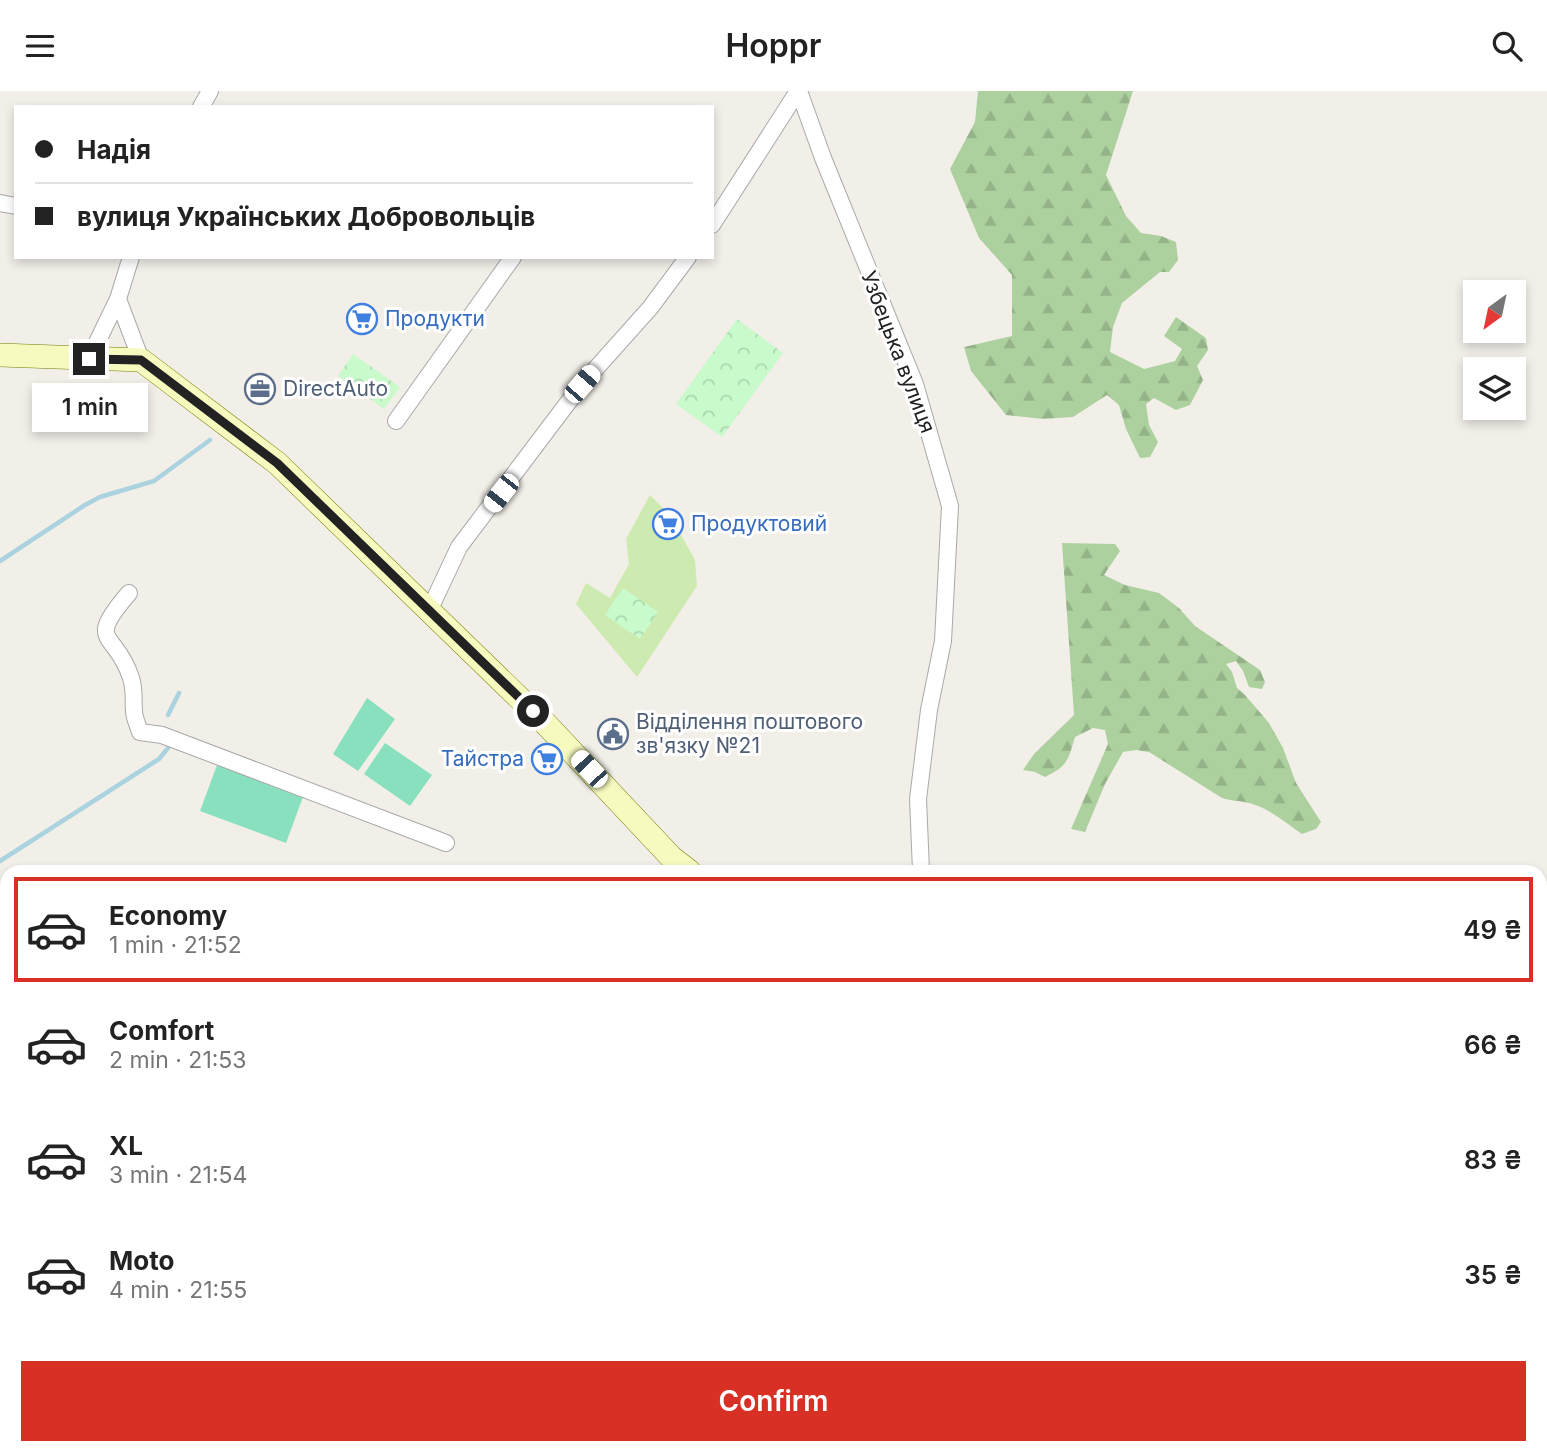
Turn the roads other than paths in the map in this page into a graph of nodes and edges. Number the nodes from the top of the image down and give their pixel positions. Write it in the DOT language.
graph roads {
  1 [pos="799,91"];
  2 [pos="714,222"];
  3 [pos="512,259"];
  4 [pos="687,259"];
  5 [pos="125,261"];
  6 [pos="118,299"];
  7 [pos="0,355"];
  8 [pos="89,359"];
  9 [pos="141,360"];
  10 [pos="396,421"];
  11 [pos="130,593"];
  12 [pos="429,611"];
  13 [pos="446,843"];
  14 [pos="682,865"];
  15 [pos="920,865"];
  1 -- 2 [label="street"];
  1 -- 15 [label="street, Узбецька вулиця"];
  3 -- 10 [label="street"];
  4 -- 12 [label="street"];
  5 -- 6 [label="street"];
  6 -- 8 [label="street"];
  6 -- 9 [label="street"];
  7 -- 8 [label="street"];
  8 -- 9 [label="street"];
  9 -- 12 [label="street"];
  11 -- 13 [label="street"];
  12 -- 14 [label="street"];
}
